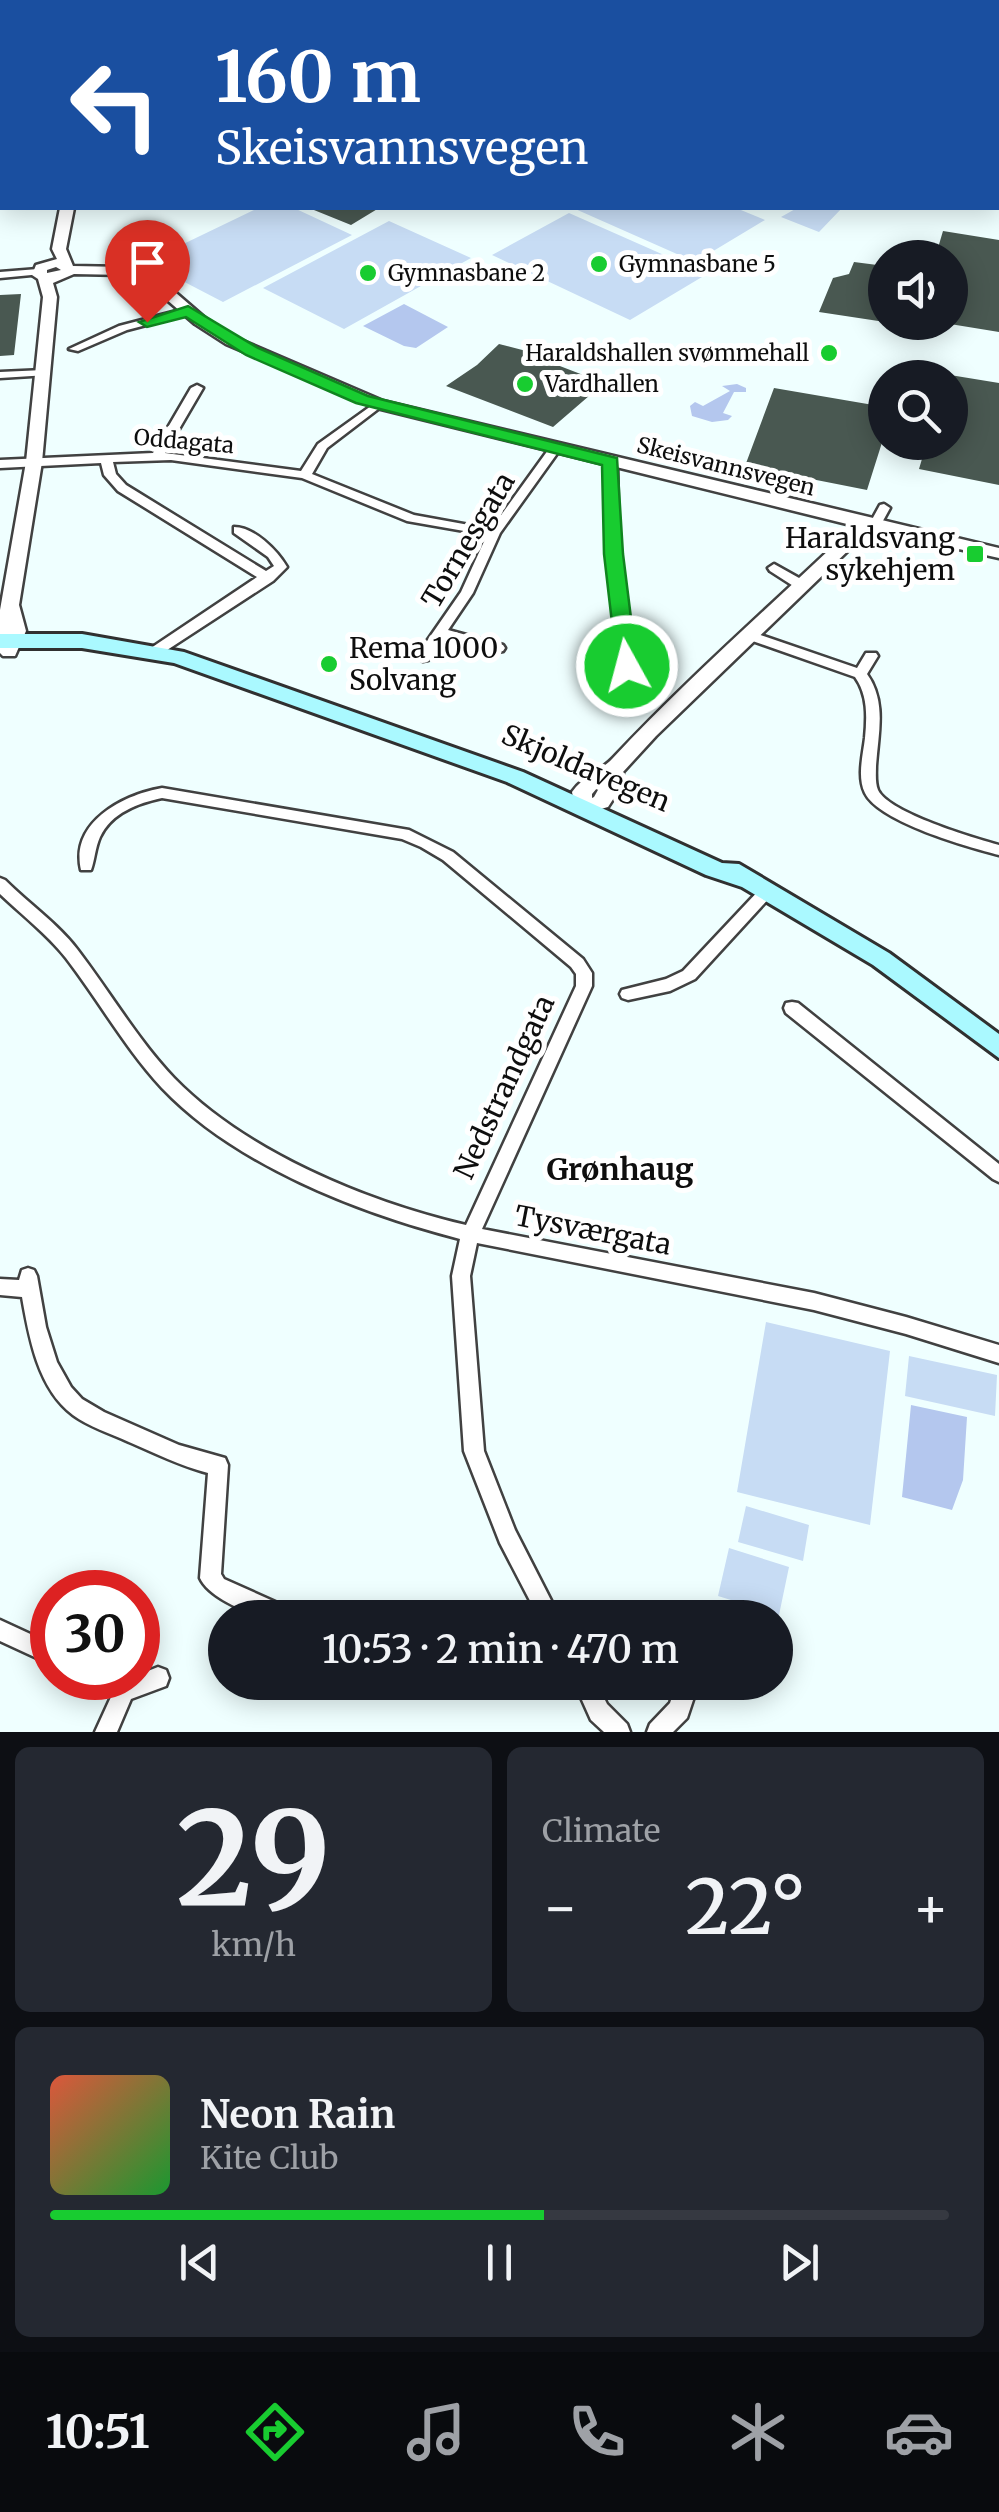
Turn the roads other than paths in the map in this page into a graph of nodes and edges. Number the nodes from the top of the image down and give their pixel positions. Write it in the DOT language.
graph roads {
  1 [pos="67,210"];
  2 [pos="54,272"];
  3 [pos="0,275"];
  4 [pos="188,311"];
  5 [pos="74,348"];
  6 [pos="44,373"];
  7 [pos="0,375"];
  8 [pos="197,388"];
  9 [pos="378,404"];
  10 [pos="556,448"];
  11 [pos="158,454"];
  12 [pos="106,458"];
  13 [pos="34,462"];
  14 [pos="611,462"];
  15 [pos="0,464"];
  16 [pos="305,475"];
  17 [pos="874,518"];
  18 [pos="238,530"];
  19 [pos="494,533"];
  20 [pos="999,553"];
  21 [pos="774,568"];
  22 [pos="268,578"];
  23 [pos="802,586"];
  24 [pos="442,633"];
  25 [pos="748,635"];
  26 [pos="5,646"];
  27 [pos="498,648"];
  28 [pos="156,651"];
  29 [pos="871,656"];
  30 [pos="423,657"];
  31 [pos="627,666"];
  32 [pos="860,674"];
  33 [pos="589,800"];
  34 [pos="999,850"];
  35 [pos="86,866"];
  36 [pos="1,886"];
  37 [pos="767,891"];
  38 [pos="628,994"];
  39 [pos="792,1008"];
  40 [pos="999,1048"];
  41 [pos="999,1174"];
  42 [pos="470,1236"];
  43 [pos="0,1287"];
  44 [pos="999,1354"];
  45 [pos="248,1600"];
  46 [pos="541,1600"];
  47 [pos="0,1630"];
  48 [pos="30,1644"];
  49 [pos="120,1700"];
  50 [pos="594,1700"];
  51 [pos="682,1700"];
  52 [pos="106,1732"];
  53 [pos="619,1732"];
  54 [pos="658,1732"];
  1 -- 2 [label="street"];
  2 -- 3 [label="street"];
  2 -- 4 [label="street, Skeisvannsvegen"];
  2 -- 6 [label="street"];
  4 -- 5 [label="street"];
  4 -- 9 [label="street, Skeisvannsvegen"];
  6 -- 7 [label="street"];
  6 -- 13 [label="street"];
  8 -- 11 [label="street"];
  9 -- 10 [label="street, Skeisvannsvegen"];
  9 -- 16 [label="street"];
  10 -- 14 [label="street, Skeisvannsvegen"];
  10 -- 19 [label="street, Tornesgata"];
  11 -- 12 [label="street, Oddagata"];
  11 -- 16 [label="street, Oddagata"];
  12 -- 13 [label="street, Oddagata"];
  12 -- 22 [label="street"];
  13 -- 15 [label="street, Oddagata"];
  13 -- 26 [label="street"];
  14 -- 17 [label="street, Skeisvannsvegen"];
  14 -- 31 [label="street"];
  16 -- 19 [label="street, Oddagata"];
  17 -- 20 [label="street, Skeisvannsvegen"];
  17 -- 23 [label="street"];
  18 -- 22 [label="street"];
  19 -- 24 [label="street, Tornesgata"];
  21 -- 23 [label="street"];
  22 -- 28 [label="street"];
  23 -- 25 [label="street"];
  24 -- 27 [label="street"];
  24 -- 30 [label="street, Tornesgata"];
  25 -- 32 [label="street"];
  25 -- 33 [label="street"];
  26 -- 28 [label="main road, Skjoldavegen"];
  28 -- 33 [label="main road, Skjoldavegen"];
  29 -- 32 [label="street"];
  32 -- 34 [label="street"];
  33 -- 37 [label="main road, Skjoldavegen"];
  35 -- 42 [label="street, Nedstrandgata"];
  36 -- 42 [label="street, Tysværgata"];
  37 -- 38 [label="street"];
  37 -- 40 [label="main road, Skjoldavegen"];
  39 -- 41 [label="street"];
  42 -- 44 [label="street, Tysværgata"];
  42 -- 46 [label="street, Nedstrandgata"];
  43 -- 45 [label="street"];
  47 -- 48 [label="street"];
  49 -- 52 [label="street"];
  50 -- 53 [label="street"];
  51 -- 54 [label="street"];
}
